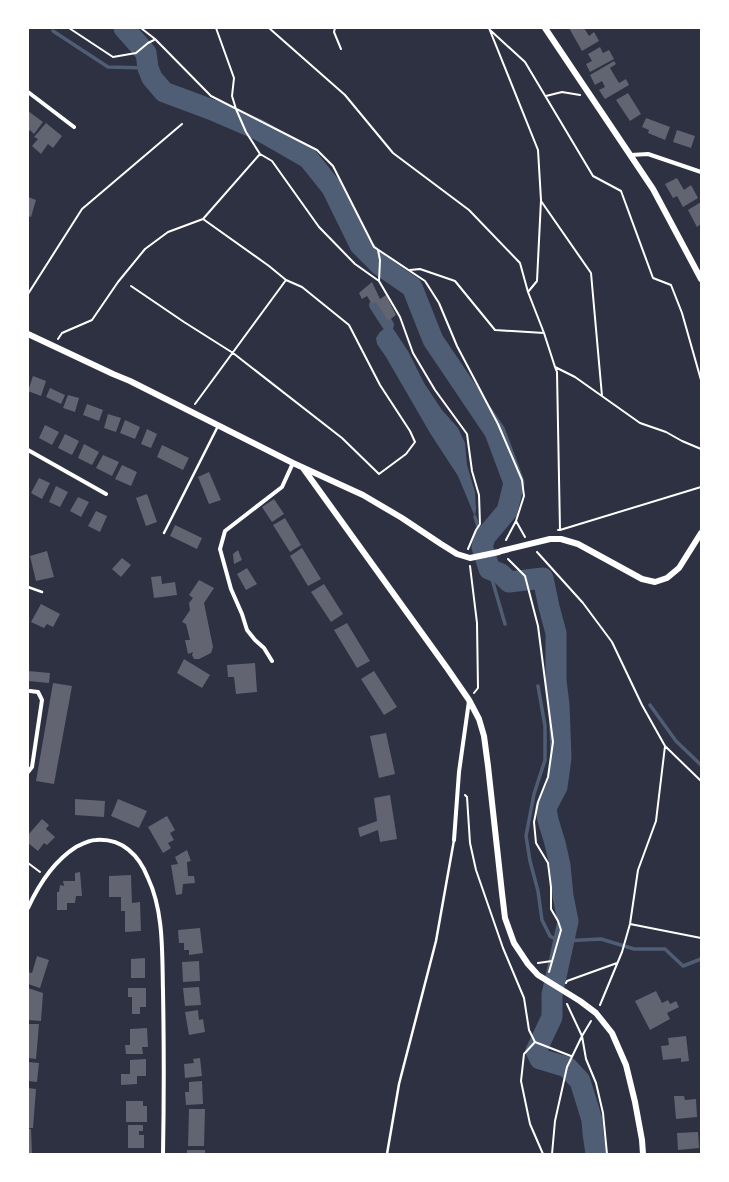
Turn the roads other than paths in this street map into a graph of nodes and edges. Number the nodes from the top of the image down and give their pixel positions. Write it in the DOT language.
graph roads {
  1 [pos="545,28"];
  2 [pos="28,92"];
  3 [pos="74,127"];
  4 [pos="631,155"];
  5 [pos="701,172"];
  6 [pos="701,279"];
  7 [pos="28,334"];
  8 [pos="218,426"];
  9 [pos="28,450"];
  10 [pos="293,463"];
  11 [pos="303,468"];
  12 [pos="106,494"];
  13 [pos="164,533"];
  14 [pos="701,533"];
  15 [pos="28,587"];
  16 [pos="42,592"];
  17 [pos="272,661"];
  18 [pos="30,691"];
  19 [pos="469,700"];
  20 [pos="28,772"];
  21 [pos="454,840"];
  22 [pos="28,908"];
  23 [pos="163,1154"];
  24 [pos="387,1154"];
  25 [pos="643,1154"];
  1 -- 4 [label="street"];
  2 -- 3 [label="street"];
  4 -- 5 [label="street"];
  4 -- 6 [label="street"];
  7 -- 8 [label="street"];
  8 -- 10 [label="street"];
  8 -- 13 [label="lane"];
  9 -- 12 [label="street"];
  10 -- 11 [label="street"];
  10 -- 17 [label="street"];
  11 -- 14 [label="street"];
  11 -- 19 [label="street"];
  15 -- 16 [label="lane"];
  18 -- 20 [label="street"];
  19 -- 21 [label="street"];
  19 -- 25 [label="street"];
  21 -- 24 [label="lane"];
  22 -- 23 [label="street"];
}
